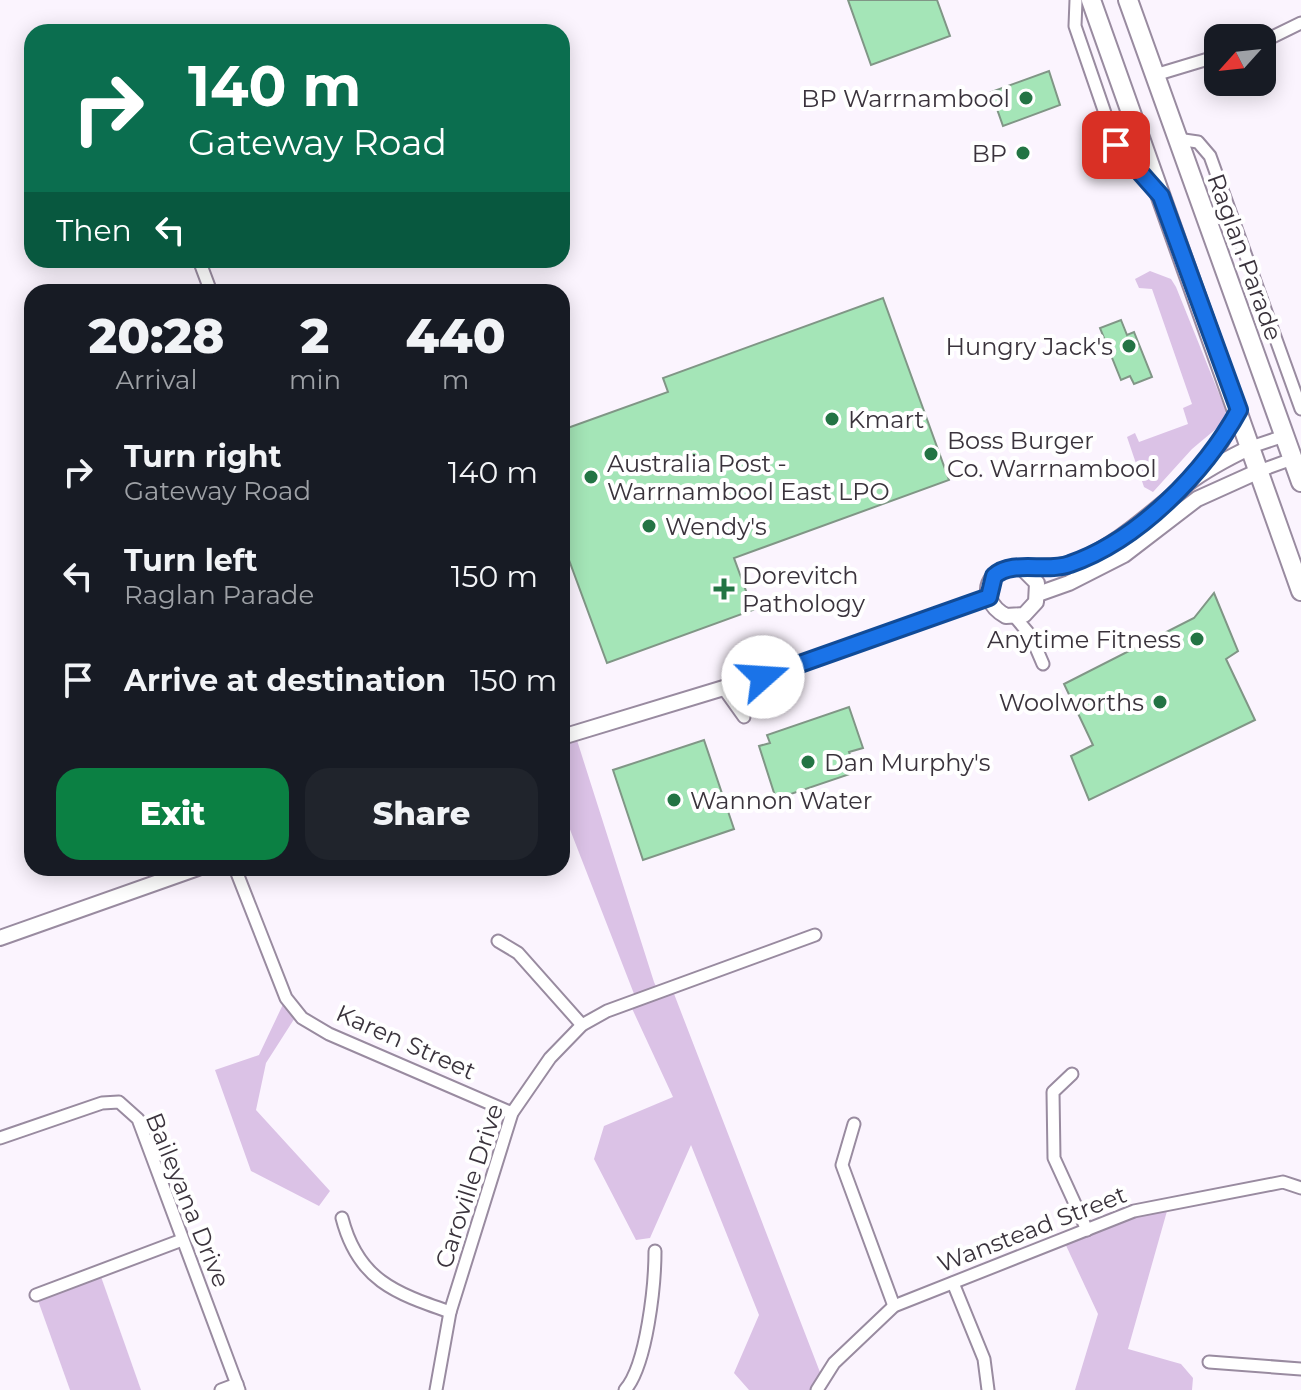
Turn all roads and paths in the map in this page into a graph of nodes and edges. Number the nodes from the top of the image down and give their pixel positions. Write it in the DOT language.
graph roads {
  1 [pos="1076,0"];
  2 [pos="1091,0"];
  3 [pos="1133,4"];
  4 [pos="1301,23"];
  5 [pos="1276,35"];
  6 [pos="1204,60"];
  7 [pos="1155,75"];
  8 [pos="1177,139"];
  9 [pos="1161,196"];
  10 [pos="1301,409"];
  11 [pos="1239,410"];
  12 [pos="1284,436"];
  13 [pos="1251,447"];
  14 [pos="1292,459"];
  15 [pos="1259,471"];
  16 [pos="1189,482"];
  17 [pos="1301,482"];
  18 [pos="1023,569"];
  19 [pos="1301,591"];
  20 [pos="1038,594"];
  21 [pos="989,597"];
  22 [pos="1031,609"];
  23 [pos="1015,617"];
  24 [pos="1031,636"];
  25 [pos="1043,664"];
  26 [pos="743,683"];
  27 [pos="724,689"];
  28 [pos="570,735"];
  29 [pos="160,876"];
  30 [pos="238,876"];
  31 [pos="815,935"];
  32 [pos="0,938"];
  33 [pos="498,941"];
  34 [pos="582,1025"];
  35 [pos="1072,1074"];
  36 [pos="512,1113"];
  37 [pos="854,1124"];
  38 [pos="0,1138"];
  39 [pos="1301,1188"];
  40 [pos="342,1218"];
  41 [pos="1087,1230"];
  42 [pos="182,1240"];
  43 [pos="655,1251"];
  44 [pos="953,1283"];
  45 [pos="36,1295"];
  46 [pos="894,1306"];
  47 [pos="450,1312"];
  48 [pos="1209,1362"];
  49 [pos="1301,1369"];
  50 [pos="238,1387"];
  51 [pos="221,1390"];
  52 [pos="436,1390"];
  53 [pos="625,1390"];
  54 [pos="817,1390"];
  55 [pos="988,1390"];
  1 -- 9 [label="street"];
  2 -- 9 [label="highway"];
  3 -- 7 [label="highway, Raglan Parade"];
  4 -- 5 [label="street"];
  6 -- 7 [label="street"];
  7 -- 8 [label="highway, Raglan Parade"];
  8 -- 10 [label="street, Raglan Parade"];
  8 -- 12 [label="highway, Raglan Parade"];
  9 -- 11 [label="highway"];
  11 -- 13 [label="highway"];
  11 -- 16 [label="street"];
  12 -- 13 [label="street"];
  12 -- 14 [label="highway, Raglan Parade"];
  13 -- 15 [label="highway"];
  13 -- 16 [label="street"];
  14 -- 15 [label="street"];
  14 -- 17 [label="highway, Raglan Parade"];
  15 -- 19 [label="highway"];
  15 -- 20 [label="street"];
  16 -- 18 [label="street"];
  18 -- 20 [label="street"];
  18 -- 21 [label="street"];
  20 -- 22 [label="street"];
  21 -- 23 [label="street"];
  21 -- 26 [label="street"];
  22 -- 23 [label="street"];
  22 -- 24 [label="street"];
  23 -- 24 [label="street"];
  24 -- 25 [label="street"];
  26 -- 27 [label="street"];
  26 -- 27 [label="street"];
  27 -- 28 [label="street"];
  29 -- 32 [label="street"];
  30 -- 36 [label="street, Karen Street"];
  31 -- 34 [label="street, Caroville Drive"];
  33 -- 34 [label="street"];
  34 -- 36 [label="street, Caroville Drive"];
  35 -- 41 [label="street"];
  36 -- 47 [label="street, Caroville Drive"];
  37 -- 46 [label="street"];
  38 -- 42 [label="street, Baileyana Drive"];
  39 -- 41 [label="street, Wanstead Street"];
  40 -- 47 [label="street"];
  41 -- 44 [label="street, Wanstead Street"];
  42 -- 45 [label="street"];
  42 -- 50 [label="street, Baileyana Drive"];
  43 -- 53 [label="street"];
  44 -- 46 [label="street, Wanstead Street"];
  44 -- 55 [label="street"];
  46 -- 54 [label="street, Wanstead Street"];
  47 -- 52 [label="street, Caroville Drive"];
  48 -- 49 [label="street"];
  50 -- 51 [label="street"];
}
